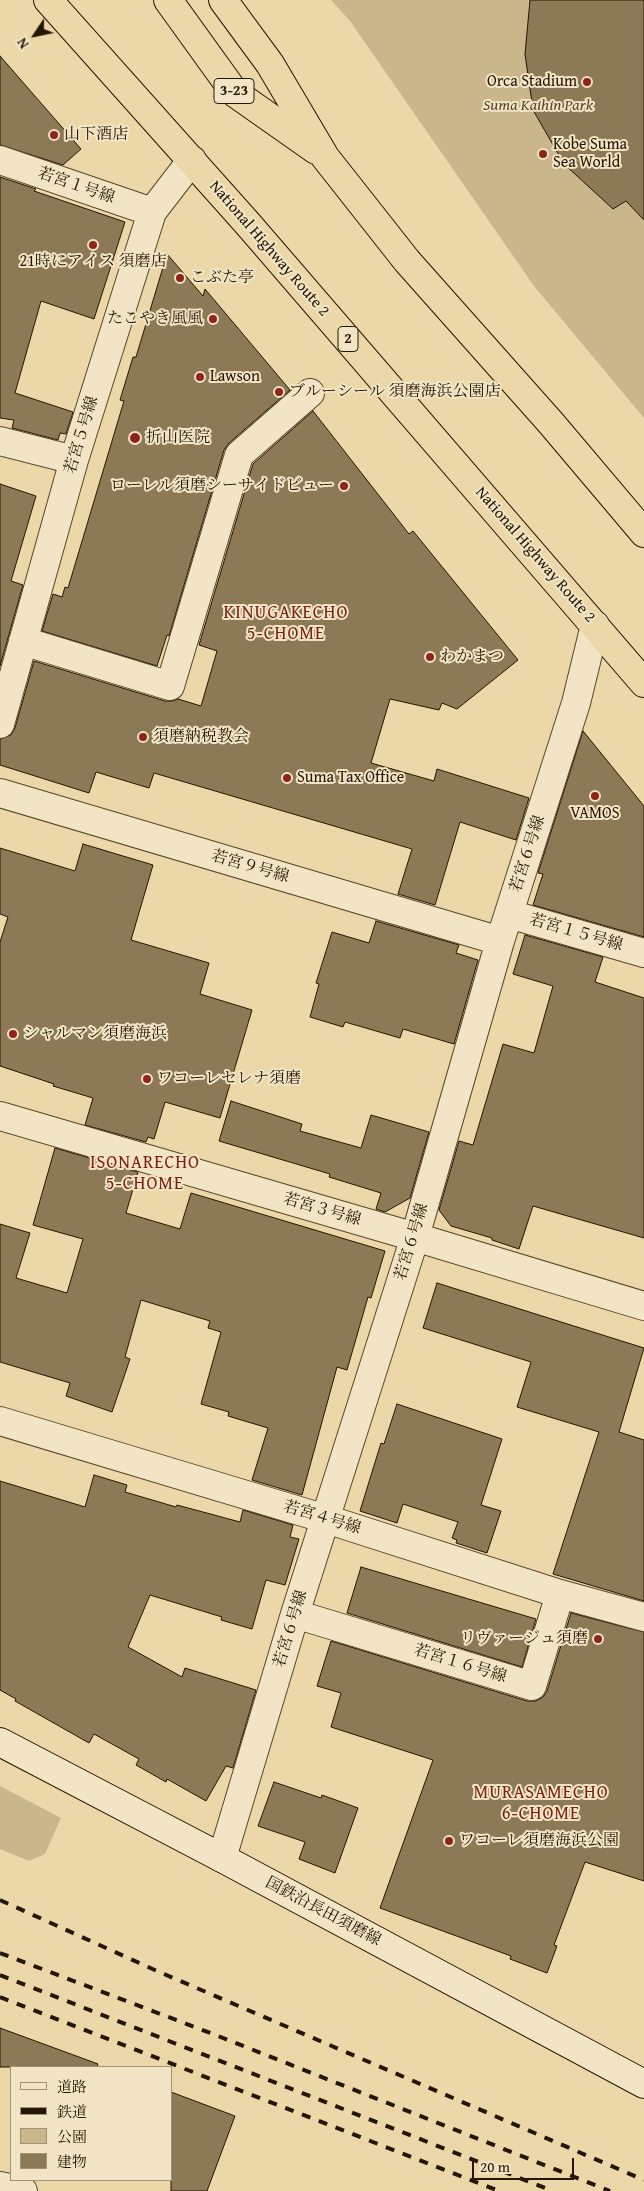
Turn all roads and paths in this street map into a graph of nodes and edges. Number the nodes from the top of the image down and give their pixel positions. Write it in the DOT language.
graph roads {
  1 [pos="48,0"];
  2 [pos="168,0"];
  3 [pos="224,0"];
  4 [pos="326,157"];
  5 [pos="0,160"];
  6 [pos="192,160"];
  7 [pos="152,212"];
  8 [pos="310,393"];
  9 [pos="0,441"];
  10 [pos="74,460"];
  11 [pos="644,533"];
  12 [pos="595,625"];
  13 [pos="23,641"];
  14 [pos="644,683"];
  15 [pos="0,724"];
  16 [pos="0,793"];
  17 [pos="509,914"];
  18 [pos="500,941"];
  19 [pos="644,953"];
  20 [pos="0,1116"];
  21 [pos="415,1237"];
  22 [pos="644,1306"];
  23 [pos="0,1421"];
  24 [pos="326,1519"];
  25 [pos="560,1594"];
  26 [pos="295,1614"];
  27 [pos="644,1617"];
  28 [pos="0,1742"];
  29 [pos="222,1858"];
  30 [pos="644,2084"];
  31 [pos="0,2186"];
  32 [pos="23,2191"];
  1 -- 6 [label="highway, National Highway Route 2 / 2"];
  2 -- 4 [label="highway, 3-23"];
  3 -- 4 [label="highway"];
  4 -- 11 [label="highway"];
  5 -- 7 [label="street, 若宮１号線"];
  6 -- 7 [label="street, 若宮５号線"];
  6 -- 12 [label="highway, National Highway Route 2 / 2"];
  7 -- 10 [label="street, 若宮５号線"];
  8 -- 13 [label="street"];
  9 -- 10 [label="street"];
  10 -- 13 [label="street, 若宮５号線"];
  12 -- 14 [label="highway, National Highway Route 2 / 2"];
  12 -- 17 [label="street, 若宮６号線"];
  13 -- 15 [label="street, 若宮５号線"];
  16 -- 18 [label="street, 若宮９号線"];
  17 -- 18 [label="street, 若宮６号線"];
  17 -- 19 [label="street, 若宮１５号線"];
  18 -- 21 [label="street, 若宮６号線"];
  20 -- 21 [label="street, 若宮３号線"];
  21 -- 22 [label="street, 若宮３号線"];
  21 -- 24 [label="street, 若宮６号線"];
  23 -- 24 [label="street, 若宮４号線"];
  24 -- 25 [label="street, 若宮４号線"];
  24 -- 26 [label="street, 若宮６号線"];
  25 -- 26 [label="street, 若宮１６号線"];
  25 -- 27 [label="street, 若宮４号線"];
  26 -- 29 [label="street, 若宮６号線"];
  28 -- 29 [label="street, 国鉄沿長田須磨線"];
  29 -- 30 [label="street, 国鉄沿長田須磨線"];
  31 -- 32 [label="street"];
}
